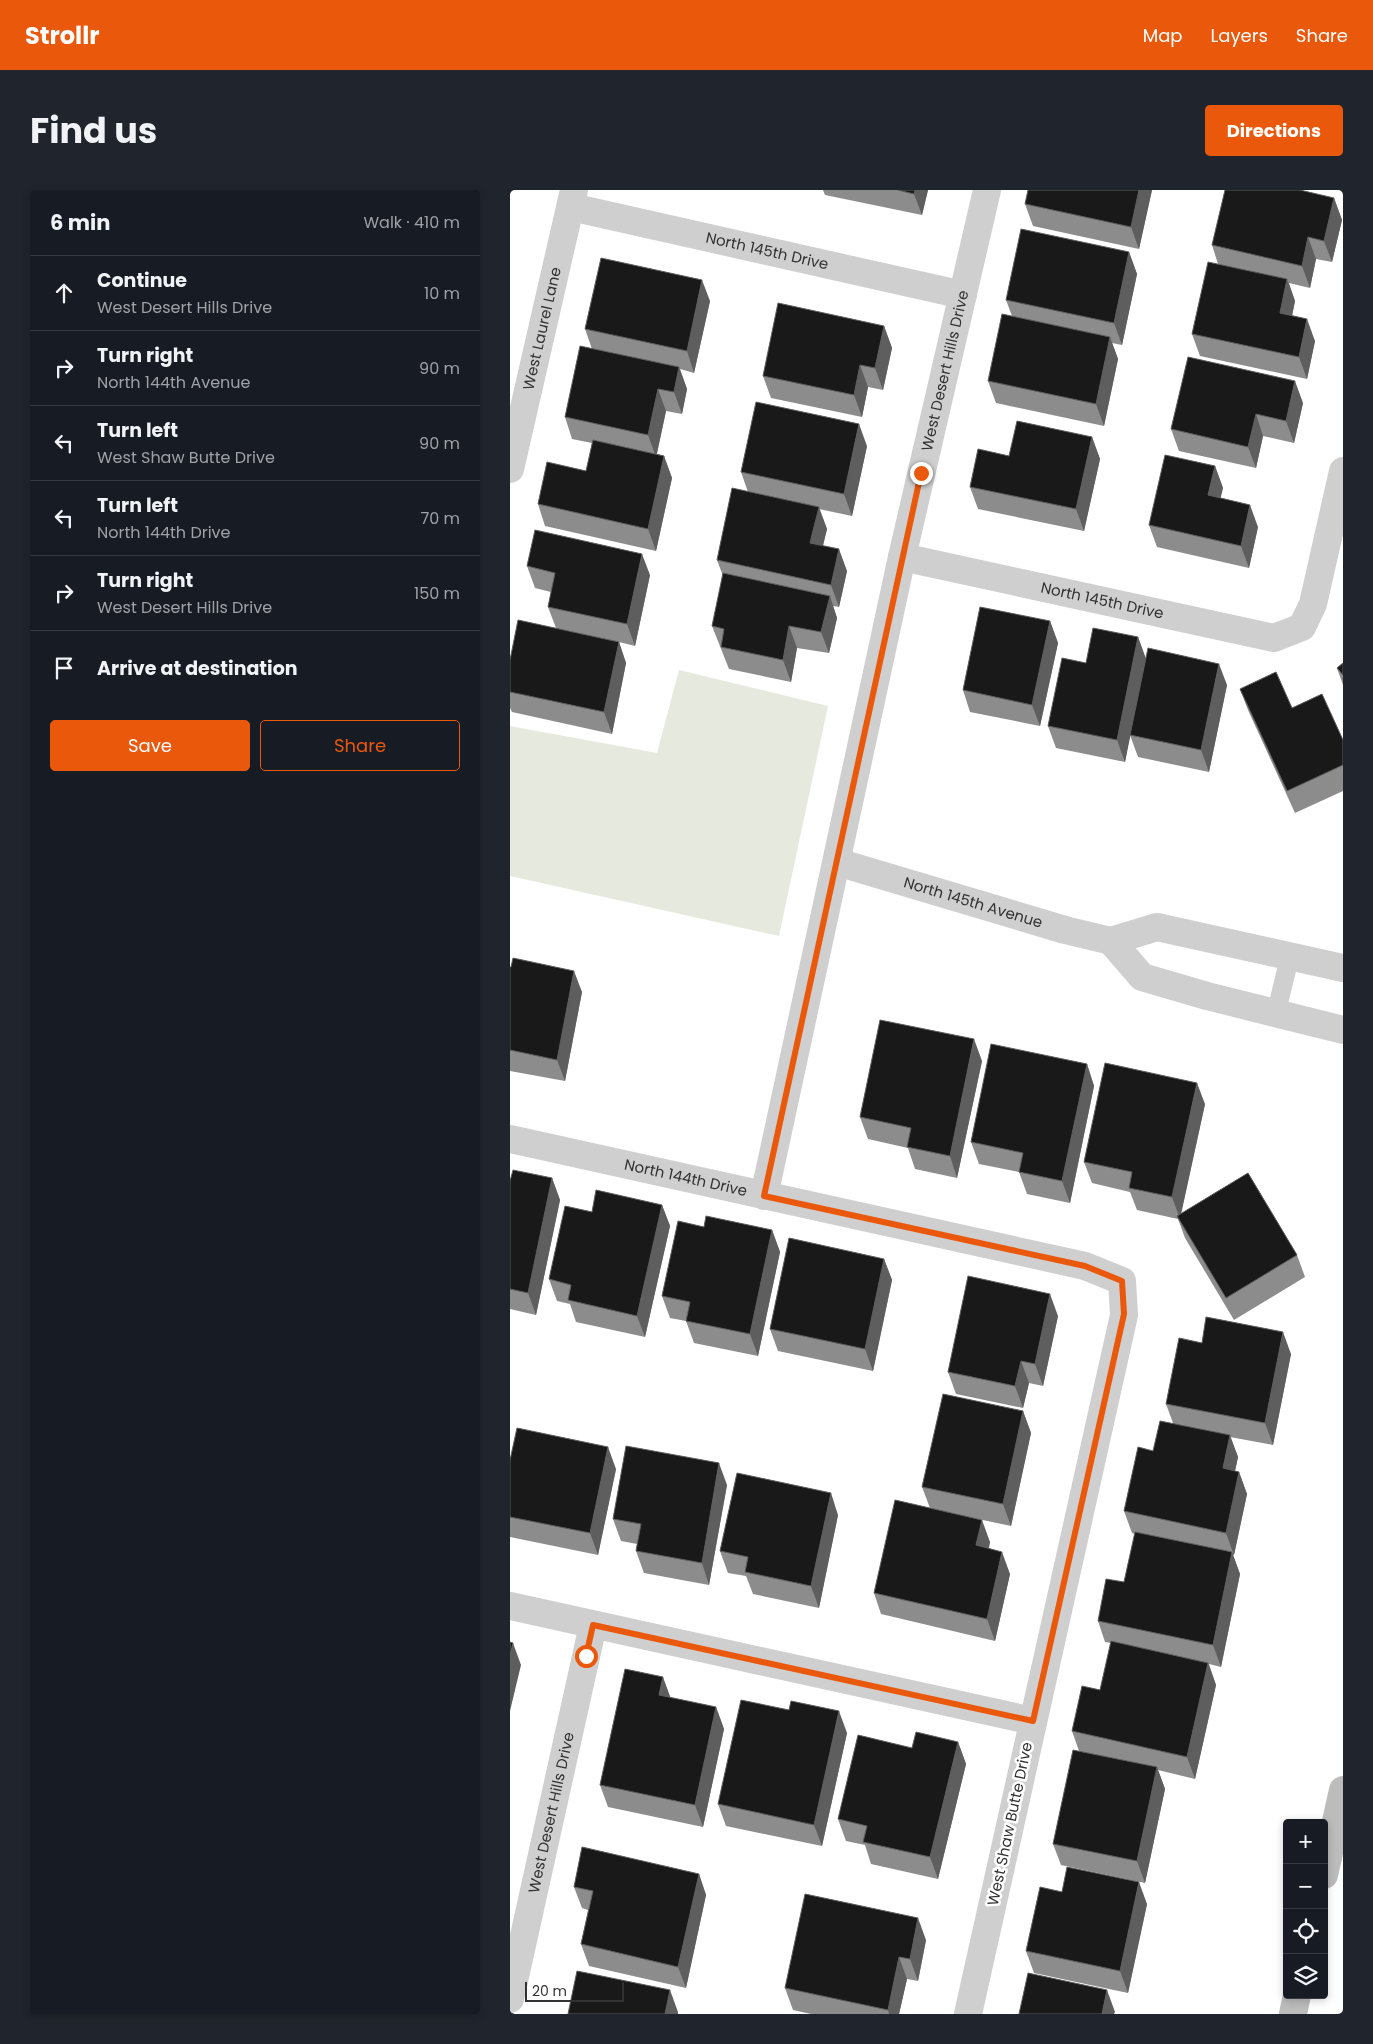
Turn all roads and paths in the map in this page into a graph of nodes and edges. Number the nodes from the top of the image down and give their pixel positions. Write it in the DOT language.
graph roads {
  1 [pos="987,190"];
  2 [pos="572,198"];
  3 [pos="963,295"];
  4 [pos="510,469"];
  5 [pos="1343,471"];
  6 [pos="902,557"];
  7 [pos="837,862"];
  8 [pos="1110,941"];
  9 [pos="1290,956"];
  10 [pos="1343,968"];
  11 [pos="1276,1013"];
  12 [pos="1343,1030"];
  13 [pos="510,1139"];
  14 [pos="764,1196"];
  15 [pos="1122,1281"];
  16 [pos="510,1606"];
  17 [pos="593,1625"];
  18 [pos="1033,1721"];
  19 [pos="1343,1790"];
  20 [pos="1326,1864"];
  21 [pos="510,1999"];
  22 [pos="1296,1999"];
  23 [pos="968,2014"];
  24 [pos="1293,2014"];
  1 -- 3 [label="street, West Desert Hills Drive"];
  2 -- 3 [label="street, North 145th Drive"];
  2 -- 4 [label="street, West Laurel Lane"];
  3 -- 6 [label="street, West Desert Hills Drive"];
  5 -- 6 [label="street, North 145th Drive"];
  6 -- 7 [label="street, West Desert Hills Drive"];
  7 -- 8 [label="street, North 145th Avenue"];
  7 -- 14 [label="street, West Desert Hills Drive"];
  8 -- 9 [label="street"];
  8 -- 11 [label="street"];
  9 -- 10 [label="street"];
  9 -- 11 [label="lane"];
  11 -- 12 [label="street"];
  13 -- 14 [label="street, North 144th Drive"];
  14 -- 15 [label="street, North 144th Drive"];
  15 -- 18 [label="street, West Shaw Butte Drive"];
  16 -- 17 [label="street"];
  17 -- 18 [label="street"];
  17 -- 21 [label="street, West Desert Hills Drive"];
  18 -- 23 [label="street, West Shaw Butte Drive"];
  19 -- 20 [label="main road"];
  22 -- 24 [label="main road"];
}
